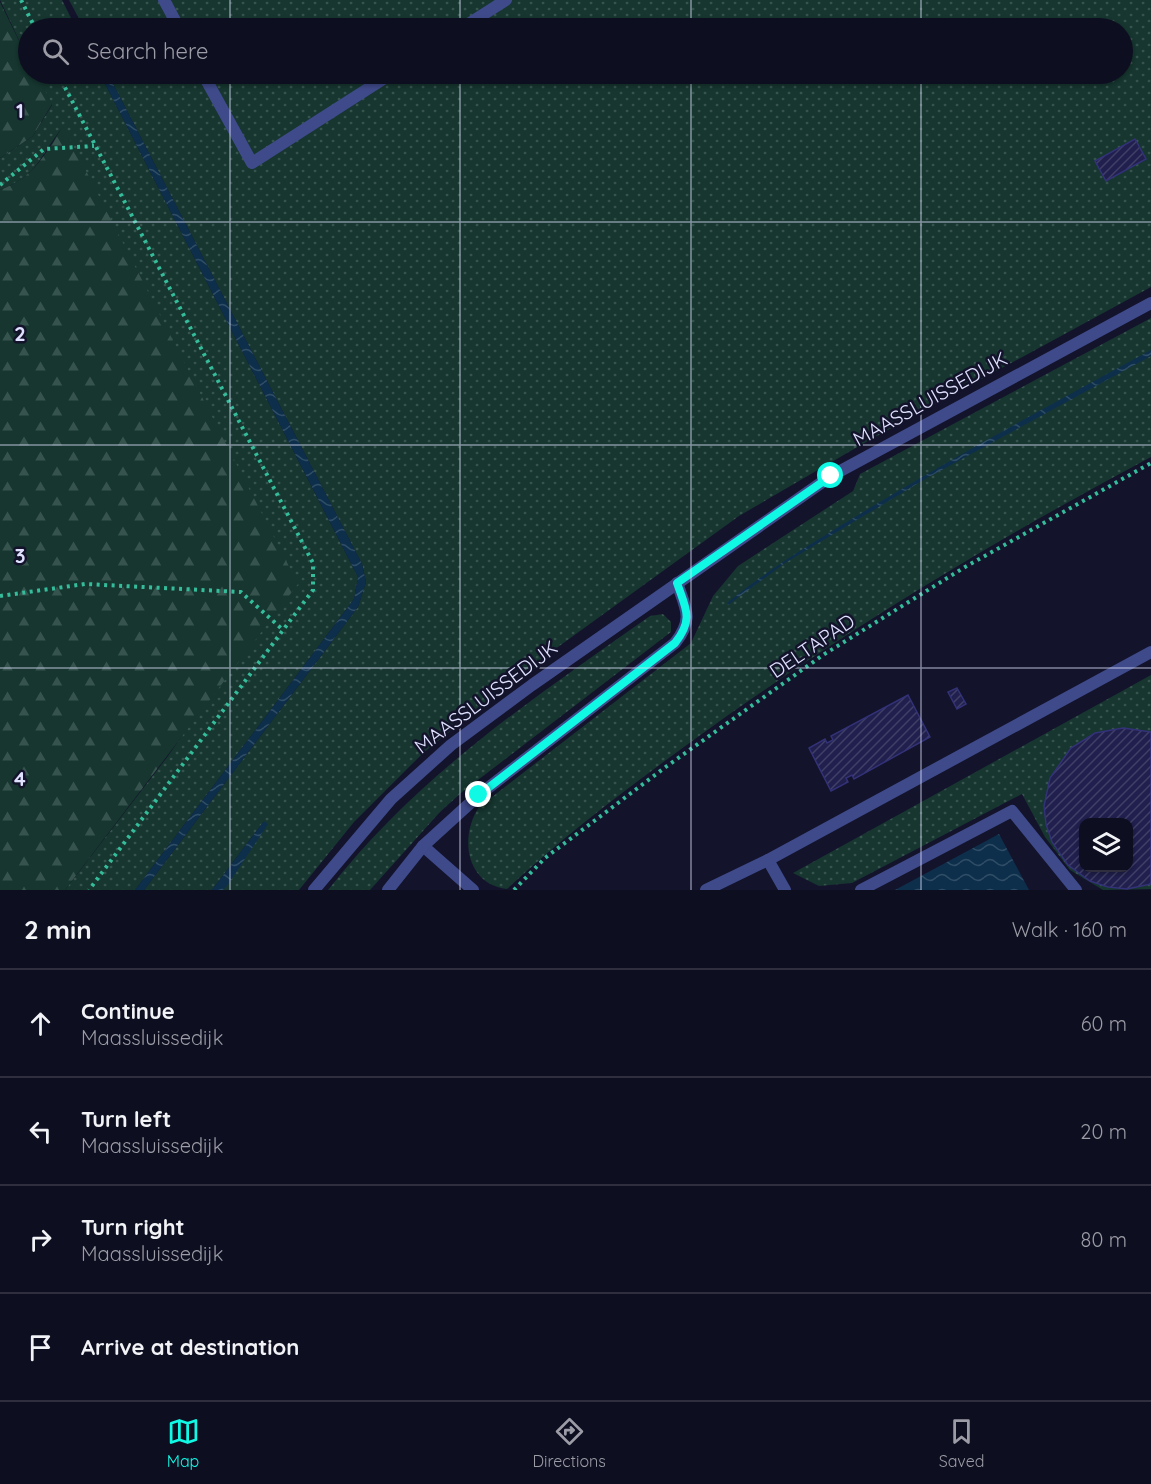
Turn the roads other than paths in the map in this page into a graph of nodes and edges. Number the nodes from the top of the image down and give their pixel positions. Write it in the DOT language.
graph roads {
  1 [pos="164,0"];
  2 [pos="506,0"];
  3 [pos="174,18"];
  4 [pos="478,18"];
  5 [pos="209,84"];
  6 [pos="375,84"];
  7 [pos="1151,303"];
  8 [pos="677,583"];
  9 [pos="1151,651"];
  10 [pos="423,846"];
  11 [pos="768,860"];
  12 [pos="314,890"];
  13 [pos="388,890"];
  14 [pos="473,890"];
  15 [pos="706,890"];
  16 [pos="785,890"];
  17 [pos="861,890"];
  18 [pos="1076,890"];
  1 -- 3 [label="street"];
  2 -- 4 [label="street"];
  5 -- 6 [label="street"];
  7 -- 8 [label="street, MAASSLUISSEDIJK"];
  8 -- 10 [label="street"];
  8 -- 12 [label="street, MAASSLUISSEDIJK"];
  9 -- 11 [label="street"];
  10 -- 13 [label="street"];
  10 -- 14 [label="street"];
  11 -- 15 [label="street"];
  11 -- 16 [label="street"];
  17 -- 18 [label="street"];
}
